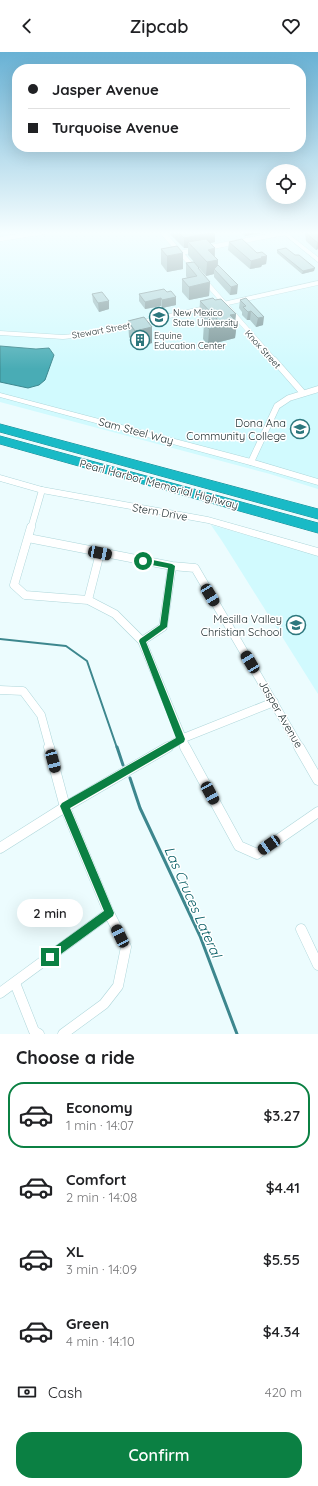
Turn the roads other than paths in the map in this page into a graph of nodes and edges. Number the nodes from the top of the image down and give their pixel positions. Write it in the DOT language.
graph roads {
  1 [pos="201,278"];
  2 [pos="318,283"];
  3 [pos="224,304"];
  4 [pos="0,333"];
  5 [pos="318,389"];
  6 [pos="303,393"];
  7 [pos="0,395"];
  8 [pos="0,428"];
  9 [pos="0,441"];
  10 [pos="251,462"];
  11 [pos="0,478"];
  12 [pos="318,482"];
  13 [pos="42,490"];
  14 [pos="318,514"];
  15 [pos="318,528"];
  16 [pos="28,538"];
  17 [pos="318,552"];
  18 [pos="100,553"];
  19 [pos="172,566"];
  20 [pos="88,600"];
  21 [pos="142,641"];
  22 [pos="0,690"];
  23 [pos="274,702"];
  24 [pos="181,739"];
  25 [pos="318,780"];
  26 [pos="65,806"];
  27 [pos="318,812"];
  28 [pos="0,848"];
  29 [pos="109,913"];
  30 [pos="301,929"];
  31 [pos="318,965"];
  32 [pos="15,983"];
  33 [pos="0,993"];
  34 [pos="39,1034"];
  35 [pos="63,1034"];
  1 -- 3 [label="street, Knox Street"];
  2 -- 3 [label="street, Stewart Street"];
  3 -- 4 [label="street, Stewart Street"];
  3 -- 6 [label="street, Knox Street"];
  5 -- 6 [label="street"];
  6 -- 10 [label="street"];
  7 -- 10 [label="street, Sam Steel Way"];
  8 -- 14 [label="highway, Pearl Harbor Memorial Highway"];
  9 -- 15 [label="highway, Pearl Harbor Memorial Highway"];
  10 -- 12 [label="street, Sam Steel Way"];
  11 -- 13 [label="street, Stern Drive"];
  13 -- 16 [label="street"];
  13 -- 17 [label="street, Stern Drive"];
  16 -- 18 [label="street, Jasper Avenue"];
  16 -- 20 [label="street"];
  18 -- 19 [label="street, Jasper Avenue"];
  18 -- 20 [label="street"];
  19 -- 21 [label="street"];
  19 -- 23 [label="street, Jasper Avenue"];
  20 -- 21 [label="street"];
  21 -- 24 [label="street"];
  22 -- 26 [label="street"];
  23 -- 24 [label="street"];
  23 -- 25 [label="street, Jasper Avenue"];
  24 -- 26 [label="street"];
  24 -- 27 [label="street"];
  26 -- 28 [label="street"];
  26 -- 29 [label="street"];
  29 -- 32 [label="street"];
  29 -- 35 [label="street"];
  30 -- 31 [label="street"];
  32 -- 33 [label="street"];
  32 -- 34 [label="street"];
}
